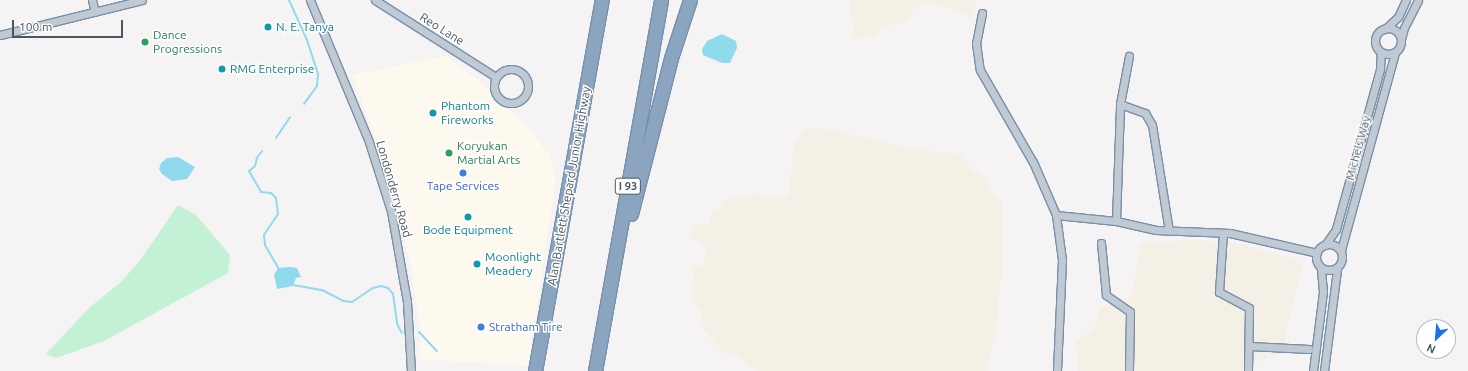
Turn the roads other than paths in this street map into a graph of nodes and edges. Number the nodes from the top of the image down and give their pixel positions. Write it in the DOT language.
graph roads {
  1 [pos="92,0"];
  2 [pos="142,0"];
  3 [pos="310,0"];
  4 [pos="375,0"];
  5 [pos="602,0"];
  6 [pos="661,0"];
  7 [pos="690,0"];
  8 [pos="1406,0"];
  9 [pos="1418,0"];
  10 [pos="95,12"];
  11 [pos="982,13"];
  12 [pos="1385,29"];
  13 [pos="0,35"];
  14 [pos="1401,39"];
  15 [pos="1381,52"];
  16 [pos="1395,52"];
  17 [pos="1129,56"];
  18 [pos="496,77"];
  19 [pos="1120,104"];
  20 [pos="1056,215"];
  21 [pos="1116,220"];
  22 [pos="1169,231"];
  23 [pos="1223,233"];
  24 [pos="1100,243"];
  25 [pos="1325,245"];
  26 [pos="1341,250"];
  27 [pos="1317,254"];
  28 [pos="1321,268"];
  29 [pos="1337,269"];
  30 [pos="608,305"];
  31 [pos="1250,346"];
  32 [pos="1309,349"];
  33 [pos="411,371"];
  34 [pos="534,371"];
  35 [pos="595,371"];
  36 [pos="1057,371"];
  37 [pos="1129,371"];
  38 [pos="1248,371"];
  39 [pos="1313,371"];
  40 [pos="1324,371"];
  1 -- 10 [label="street"];
  2 -- 10 [label="street"];
  3 -- 33 [label="street, Londonderry Road"];
  4 -- 18 [label="street, Reo Lane"];
  5 -- 34 [label="highway, Alan Bartlett Shepard Junior Highway"];
  6 -- 30 [label="highway, I 93"];
  7 -- 30 [label="highway"];
  8 -- 12 [label="street"];
  9 -- 14 [label="street"];
  10 -- 13 [label="street"];
  11 -- 20 [label="street"];
  12 -- 14 [label="street"];
  12 -- 15 [label="street"];
  14 -- 16 [label="street"];
  15 -- 16 [label="street"];
  15 -- 25 [label="street, Michels Way"];
  16 -- 26 [label="street, Michels Way"];
  17 -- 19 [label="street"];
  18 -- 18 [label="street"];
  19 -- 21 [label="street"];
  19 -- 22 [label="street"];
  20 -- 21 [label="street"];
  20 -- 36 [label="street"];
  21 -- 22 [label="street"];
  22 -- 23 [label="street"];
  23 -- 27 [label="street"];
  23 -- 31 [label="street"];
  24 -- 37 [label="street"];
  25 -- 26 [label="street"];
  25 -- 27 [label="street"];
  26 -- 29 [label="street"];
  27 -- 28 [label="street"];
  28 -- 29 [label="street"];
  28 -- 39 [label="street"];
  29 -- 40 [label="street"];
  30 -- 35 [label="highway, I 93"];
  31 -- 32 [label="street"];
  31 -- 38 [label="street"];
}
